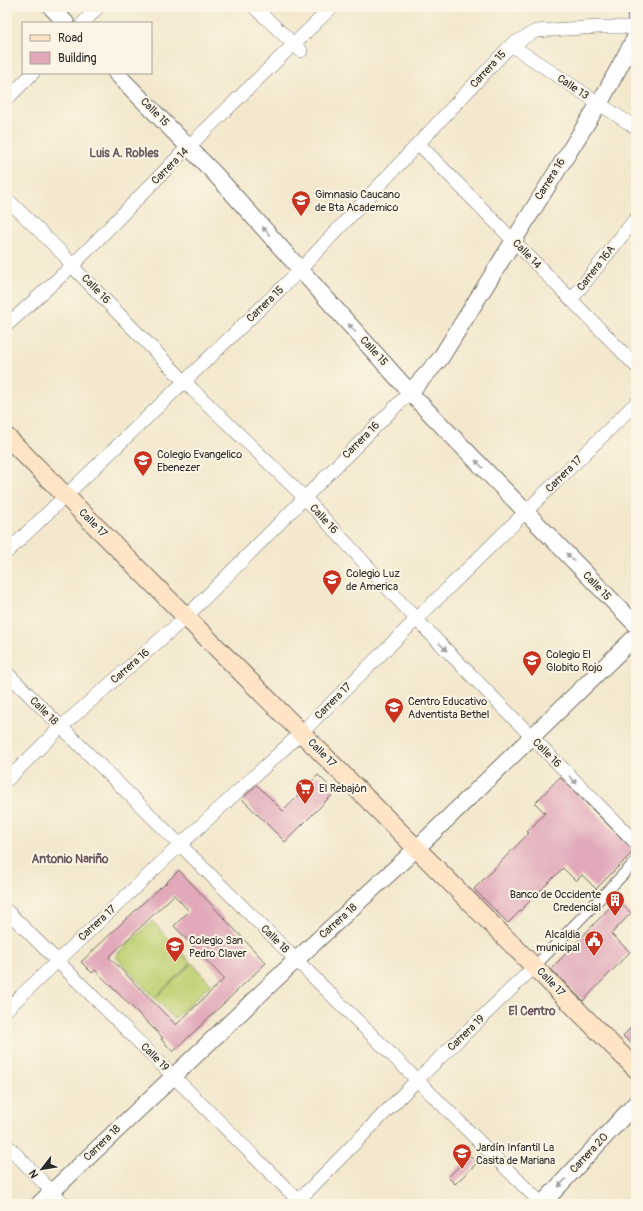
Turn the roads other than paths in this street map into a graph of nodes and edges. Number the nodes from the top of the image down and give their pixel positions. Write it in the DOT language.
graph roads {
  1 [pos="52,7"];
  2 [pos="98,7"];
  3 [pos="254,7"];
  4 [pos="332,7"];
  5 [pos="636,19"];
  6 [pos="65,22"];
  7 [pos="83,22"];
  8 [pos="636,36"];
  9 [pos="511,45"];
  10 [pos="298,48"];
  11 [pos="32,74"];
  12 [pos="117,74"];
  13 [pos="7,99"];
  14 [pos="597,104"];
  15 [pos="636,128"];
  16 [pos="418,143"];
  17 [pos="189,147"];
  18 [pos="7,199"];
  19 [pos="636,218"];
  20 [pos="513,240"];
  21 [pos="72,266"];
  22 [pos="300,269"];
  23 [pos="571,300"];
  24 [pos="7,325"];
  25 [pos="636,366"];
  26 [pos="184,381"];
  27 [pos="410,392"];
  28 [pos="636,403"];
  29 [pos="7,437"];
  30 [pos="65,495"];
  31 [pos="304,497"];
  32 [pos="526,512"];
  33 [pos="7,552"];
  34 [pos="186,617"];
  35 [pos="416,619"];
  36 [pos="636,625"];
  37 [pos="636,636"];
  38 [pos="7,673"];
  39 [pos="61,727"];
  40 [pos="302,732"];
  41 [pos="532,738"];
  42 [pos="7,780"];
  43 [pos="636,843"];
  44 [pos="180,844"];
  45 [pos="418,848"];
  46 [pos="636,861"];
  47 [pos="7,911"];
  48 [pos="57,960"];
  49 [pos="296,960"];
  50 [pos="535,966"];
  51 [pos="7,1010"];
  52 [pos="636,1069"];
  53 [pos="173,1075"];
  54 [pos="417,1080"];
  55 [pos="636,1103"];
  56 [pos="7,1145"];
  57 [pos="52,1191"];
  58 [pos="299,1203"];
  59 [pos="39,1204"];
  60 [pos="64,1204"];
  61 [pos="542,1204"];
  1 -- 6 [label="street"];
  2 -- 7 [label="street"];
  3 -- 10 [label="street"];
  4 -- 10 [label="street, Carrera 14"];
  5 -- 9 [label="street, Carrera 15"];
  8 -- 14 [label="street, Carrera 16"];
  9 -- 14 [label="street, Calle 13"];
  9 -- 16 [label="street, Carrera 15"];
  10 -- 17 [label="street, Carrera 14"];
  11 -- 13 [label="street"];
  12 -- 17 [label="street, Calle 15"];
  14 -- 15 [label="street, Calle 13"];
  14 -- 20 [label="street, Carrera 16"];
  16 -- 20 [label="street, Calle 14"];
  16 -- 22 [label="street, Carrera 15"];
  17 -- 21 [label="street, Carrera 14"];
  22 -- 17 [label="street, Calle 15, one-way"];
  18 -- 21 [label="street, Calle 16"];
  19 -- 23 [label="street, Carrera 16A"];
  20 -- 23 [label="street, Calle 14"];
  20 -- 27 [label="street, Carrera 16"];
  21 -- 24 [label="street, Carrera 14"];
  21 -- 26 [label="street, Calle 16"];
  22 -- 26 [label="street, Carrera 15"];
  27 -- 22 [label="street, Calle 15, one-way"];
  23 -- 25 [label="street, Calle 14"];
  26 -- 30 [label="street, Carrera 15"];
  26 -- 31 [label="street, Calle 16"];
  27 -- 31 [label="street, Carrera 16"];
  32 -- 27 [label="street, Calle 15, one-way"];
  28 -- 32 [label="street, Carrera 17"];
  29 -- 30 [label="main road, Calle 17"];
  30 -- 33 [label="street, Carrera 15"];
  30 -- 34 [label="main road, Calle 17"];
  31 -- 34 [label="street, Carrera 16"];
  31 -- 35 [label="street, Calle 16"];
  32 -- 35 [label="street, Carrera 17"];
  36 -- 32 [label="street, Calle 15, one-way"];
  34 -- 39 [label="street, Carrera 16"];
  34 -- 40 [label="main road, Calle 17"];
  35 -- 40 [label="street, Carrera 17"];
  35 -- 41 [label="street, Calle 16, one-way"];
  37 -- 41 [label="street, Carrera 18"];
  38 -- 39 [label="street, Calle 18"];
  39 -- 42 [label="street, Carrera 16"];
  39 -- 44 [label="street, Calle 18"];
  40 -- 44 [label="street, Carrera 17"];
  40 -- 45 [label="main road, Calle 17"];
  41 -- 43 [label="street, Calle 16, one-way"];
  41 -- 45 [label="street, Carrera 18"];
  44 -- 48 [label="street, Carrera 17"];
  44 -- 49 [label="street, Calle 18"];
  45 -- 49 [label="street, Carrera 18"];
  45 -- 50 [label="main road, Calle 17"];
  46 -- 50 [label="street, Carrera 19"];
  47 -- 48 [label="street, Calle 19"];
  48 -- 51 [label="street, Carrera 17"];
  48 -- 53 [label="street, Calle 19"];
  49 -- 53 [label="street, Carrera 18"];
  49 -- 54 [label="street, Calle 18"];
  50 -- 52 [label="main road, Calle 17"];
  50 -- 54 [label="street, Carrera 19"];
  53 -- 57 [label="street, Carrera 18"];
  53 -- 58 [label="street, Calle 19"];
  54 -- 58 [label="street, Carrera 19"];
  54 -- 61 [label="street, Calle 18"];
  55 -- 61 [label="street, Carrera 20, one-way"];
  56 -- 57 [label="street"];
  57 -- 59 [label="street, Carrera 18"];
  57 -- 60 [label="street"];
}
